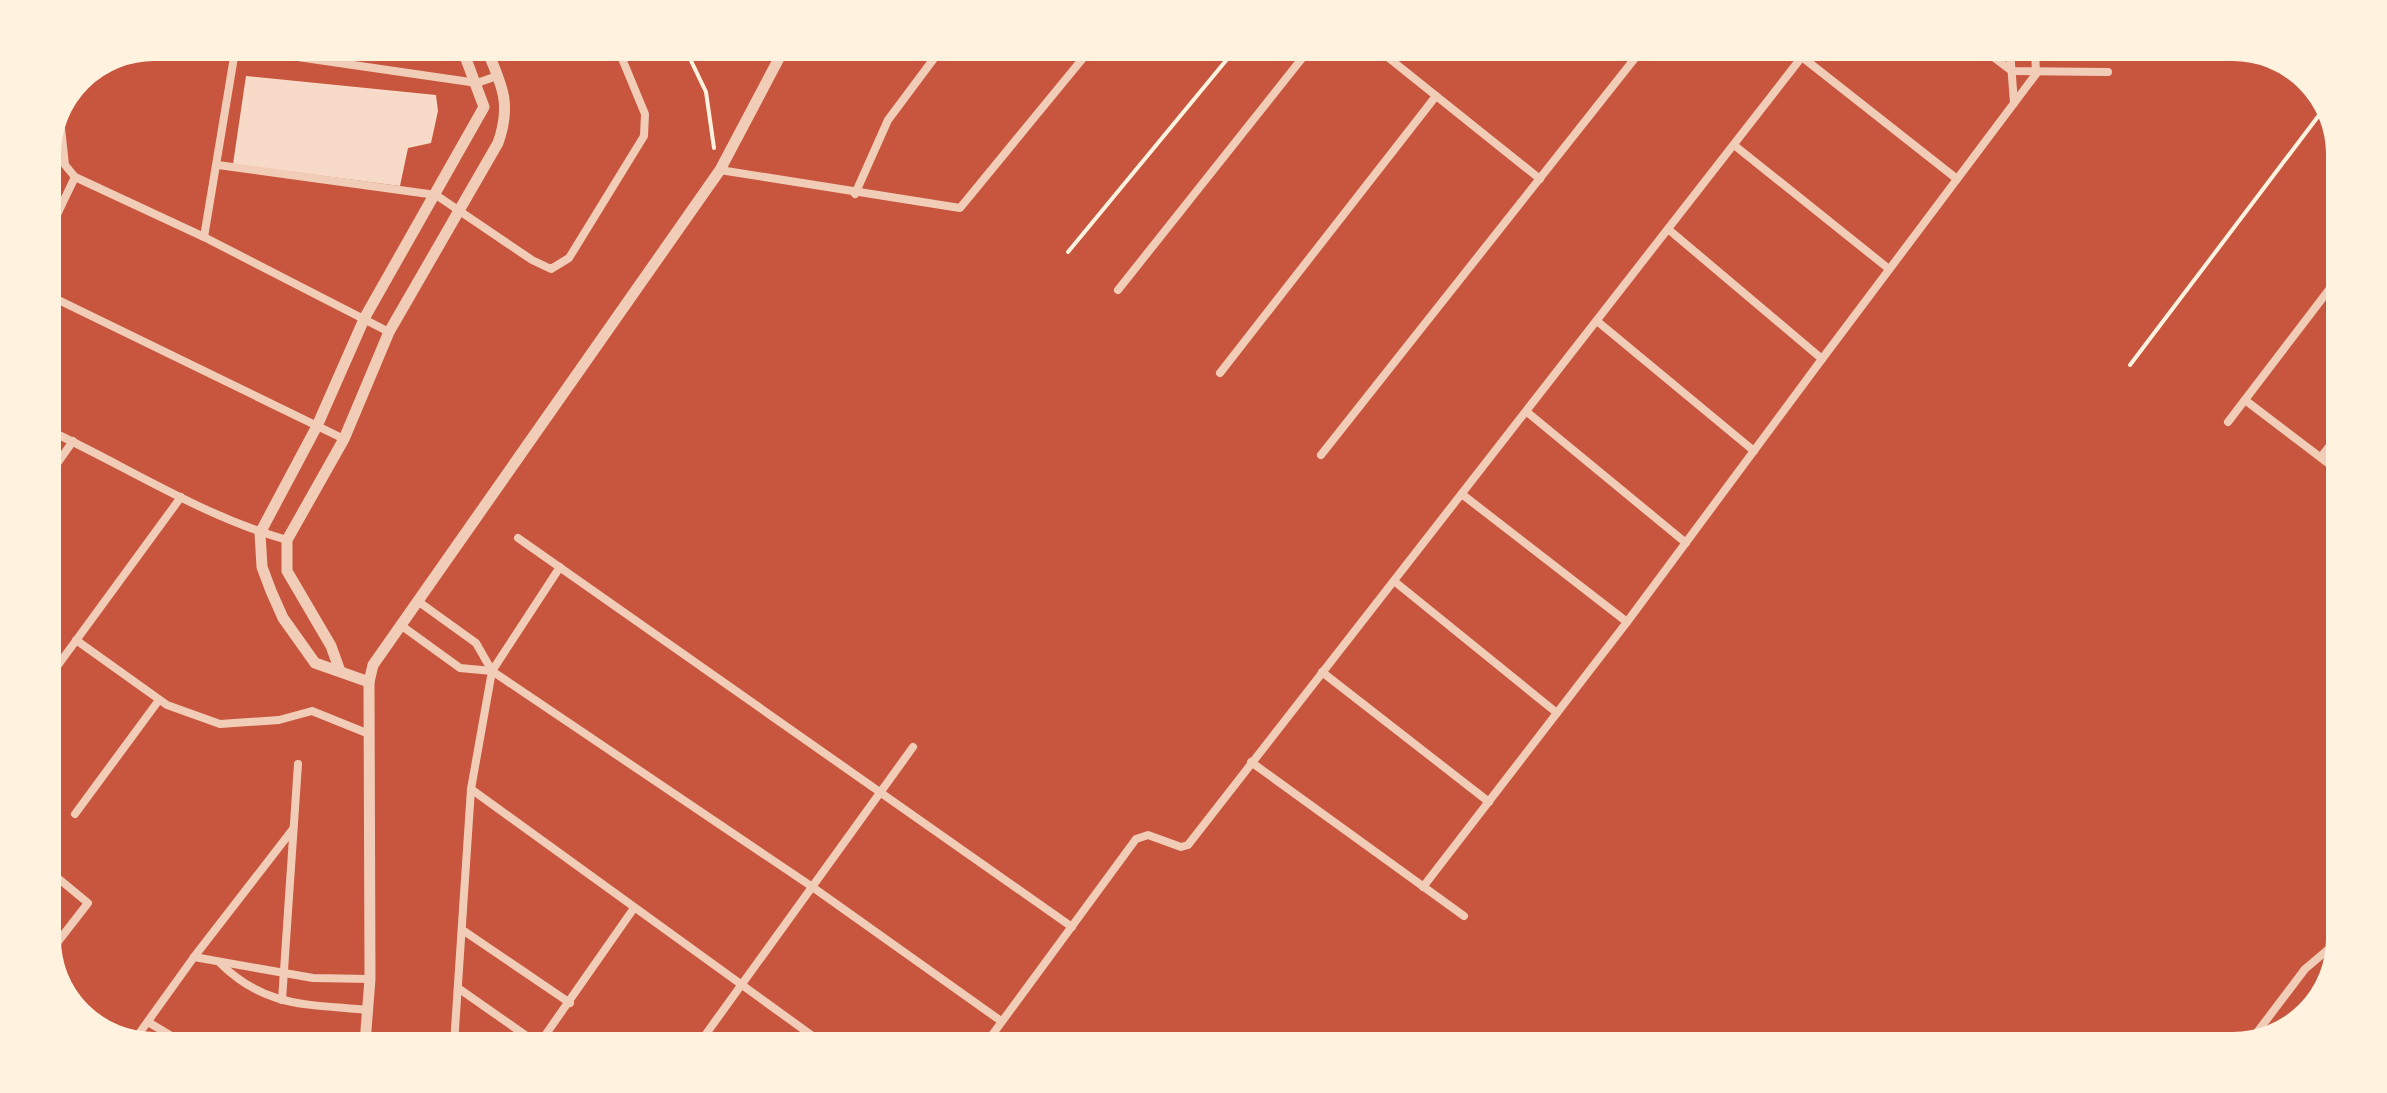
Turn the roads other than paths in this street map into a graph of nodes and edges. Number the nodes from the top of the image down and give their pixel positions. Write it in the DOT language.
graph roads {
  1 [pos="234,56"];
  2 [pos="306,56"];
  3 [pos="466,56"];
  4 [pos="489,56"];
  5 [pos="621,56"];
  6 [pos="780,56"];
  7 [pos="936,56"];
  8 [pos="1085,56"];
  9 [pos="1304,56"];
  10 [pos="1386,56"];
  11 [pos="1637,56"];
  12 [pos="1992,56"];
  13 [pos="2011,56"];
  14 [pos="2035,56"];
  15 [pos="1802,57"];
  16 [pos="2012,71"];
  17 [pos="2108,72"];
  18 [pos="2036,74"];
  19 [pos="497,76"];
  20 [pos="477,83"];
  21 [pos="1436,96"];
  22 [pos="2014,104"];
  23 [pos="61,125"];
  24 [pos="1734,145"];
  25 [pos="218,165"];
  26 [pos="720,170"];
  27 [pos="75,177"];
  28 [pos="1540,179"];
  29 [pos="1957,179"];
  30 [pos="855,194"];
  31 [pos="436,195"];
  32 [pos="457,209"];
  33 [pos="56,217"];
  34 [pos="1668,229"];
  35 [pos="204,237"];
  36 [pos="1889,269"];
  37 [pos="2331,287"];
  38 [pos="1118,290"];
  39 [pos="56,299"];
  40 [pos="365,317"];
  41 [pos="1597,321"];
  42 [pos="389,332"];
  43 [pos="1822,359"];
  44 [pos="1220,373"];
  45 [pos="2245,400"];
  46 [pos="1527,412"];
  47 [pos="2228,422"];
  48 [pos="317,426"];
  49 [pos="56,433"];
  50 [pos="344,439"];
  51 [pos="73,441"];
  52 [pos="2331,444"];
  53 [pos="1754,451"];
  54 [pos="1321,455"];
  55 [pos="2321,457"];
  56 [pos="56,465"];
  57 [pos="2331,465"];
  58 [pos="1463,495"];
  59 [pos="181,497"];
  60 [pos="260,533"];
  61 [pos="518,538"];
  62 [pos="287,540"];
  63 [pos="1686,543"];
  64 [pos="560,567"];
  65 [pos="1394,581"];
  66 [pos="419,602"];
  67 [pos="1627,622"];
  68 [pos="402,626"];
  69 [pos="76,640"];
  70 [pos="56,668"];
  71 [pos="340,671"];
  72 [pos="492,671"];
  73 [pos="1322,672"];
  74 [pos="369,682"];
  75 [pos="159,700"];
  76 [pos="1557,713"];
  77 [pos="369,734"];
  78 [pos="913,747"];
  79 [pos="1251,762"];
  80 [pos="298,764"];
  81 [pos="471,789"];
  82 [pos="880,794"];
  83 [pos="1489,802"];
  84 [pos="75,814"];
  85 [pos="294,828"];
  86 [pos="56,877"];
  87 [pos="811,886"];
  88 [pos="1423,887"];
  89 [pos="634,908"];
  90 [pos="1464,916"];
  91 [pos="1072,927"];
  92 [pos="464,931"];
  93 [pos="56,944"];
  94 [pos="2330,948"];
  95 [pos="194,957"];
  96 [pos="220,963"];
  97 [pos="284,973"];
  98 [pos="370,979"];
  99 [pos="742,985"];
  100 [pos="458,988"];
  101 [pos="282,1000"];
  102 [pos="570,1003"];
  103 [pos="368,1010"];
  104 [pos="1001,1021"];
  105 [pos="148,1022"];
  106 [pos="2256,1034"];
  107 [pos="138,1035"];
  108 [pos="173,1037"];
  109 [pos="366,1037"];
  110 [pos="454,1037"];
  111 [pos="529,1037"];
  112 [pos="544,1037"];
  113 [pos="704,1037"];
  114 [pos="814,1037"];
  115 [pos="990,1037"];
  1 -- 25 [label="street"];
  2 -- 20 [label="street"];
  3 -- 20 [label="street"];
  4 -- 19 [label="street"];
  5 -- 32 [label="street"];
  6 -- 26 [label="street"];
  7 -- 30 [label="street"];
  8 -- 30 [label="street"];
  9 -- 38 [label="street"];
  10 -- 21 [label="street"];
  11 -- 28 [label="street"];
  12 -- 16 [label="street"];
  13 -- 16 [label="street"];
  14 -- 18 [label="street"];
  15 -- 24 [label="street"];
  15 -- 29 [label="street"];
  16 -- 18 [label="street"];
  16 -- 22 [label="street"];
  17 -- 18 [label="street"];
  18 -- 22 [label="street"];
  19 -- 20 [label="street"];
  19 -- 32 [label="street"];
  20 -- 31 [label="street"];
  21 -- 28 [label="street"];
  21 -- 44 [label="street"];
  22 -- 29 [label="street"];
  23 -- 27 [label="street"];
  24 -- 34 [label="street"];
  24 -- 36 [label="street"];
  25 -- 31 [label="street"];
  25 -- 35 [label="street"];
  26 -- 30 [label="street"];
  26 -- 66 [label="street"];
  27 -- 33 [label="street"];
  27 -- 35 [label="street"];
  28 -- 54 [label="street"];
  29 -- 36 [label="street"];
  31 -- 32 [label="street"];
  31 -- 40 [label="street"];
  32 -- 42 [label="street"];
  34 -- 41 [label="street"];
  34 -- 43 [label="street"];
  35 -- 40 [label="street"];
  36 -- 43 [label="street"];
  37 -- 45 [label="street"];
  39 -- 48 [label="street"];
  40 -- 42 [label="street"];
  40 -- 48 [label="street"];
  41 -- 46 [label="street"];
  41 -- 53 [label="street"];
  42 -- 50 [label="street"];
  43 -- 53 [label="street"];
  45 -- 47 [label="street"];
  45 -- 55 [label="street"];
  46 -- 58 [label="street"];
  46 -- 63 [label="street"];
  48 -- 50 [label="street"];
  48 -- 60 [label="street"];
  49 -- 51 [label="street"];
  50 -- 62 [label="street"];
  51 -- 56 [label="street"];
  51 -- 59 [label="street"];
  52 -- 55 [label="street"];
  53 -- 63 [label="street"];
  55 -- 57 [label="street"];
  58 -- 65 [label="street"];
  58 -- 67 [label="street"];
  59 -- 60 [label="street"];
  59 -- 69 [label="street"];
  60 -- 62 [label="street"];
  60 -- 71 [label="street"];
  61 -- 64 [label="street"];
  62 -- 71 [label="street"];
  63 -- 67 [label="street"];
  64 -- 72 [label="street"];
  64 -- 82 [label="street"];
  65 -- 73 [label="street"];
  65 -- 76 [label="street"];
  66 -- 68 [label="street"];
  66 -- 72 [label="street"];
  67 -- 76 [label="street"];
  68 -- 72 [label="street"];
  68 -- 74 [label="street"];
  69 -- 70 [label="street"];
  69 -- 75 [label="street"];
  71 -- 74 [label="street"];
  72 -- 81 [label="street"];
  72 -- 87 [label="street"];
  73 -- 79 [label="street"];
  73 -- 83 [label="street"];
  74 -- 77 [label="street"];
  75 -- 77 [label="street"];
  75 -- 84 [label="street"];
  76 -- 83 [label="street"];
  77 -- 98 [label="street"];
  78 -- 82 [label="street"];
  79 -- 88 [label="street"];
  79 -- 91 [label="street"];
  80 -- 85 [label="street"];
  81 -- 89 [label="street"];
  81 -- 92 [label="street"];
  82 -- 87 [label="street"];
  82 -- 91 [label="street"];
  83 -- 88 [label="street"];
  85 -- 95 [label="street"];
  85 -- 97 [label="street"];
  86 -- 93 [label="street"];
  87 -- 99 [label="street"];
  87 -- 104 [label="street"];
  88 -- 90 [label="street"];
  89 -- 99 [label="street"];
  89 -- 102 [label="street"];
  91 -- 104 [label="street"];
  92 -- 100 [label="street"];
  92 -- 102 [label="street"];
  94 -- 106 [label="street"];
  95 -- 96 [label="street"];
  95 -- 105 [label="street"];
  96 -- 97 [label="street"];
  96 -- 101 [label="street"];
  97 -- 98 [label="street"];
  97 -- 101 [label="street"];
  98 -- 103 [label="street"];
  99 -- 113 [label="street"];
  99 -- 114 [label="street"];
  100 -- 110 [label="street"];
  100 -- 111 [label="street"];
  101 -- 103 [label="street"];
  102 -- 112 [label="street"];
  103 -- 109 [label="street"];
  104 -- 115 [label="street"];
  105 -- 107 [label="street"];
  105 -- 108 [label="street"];
}
